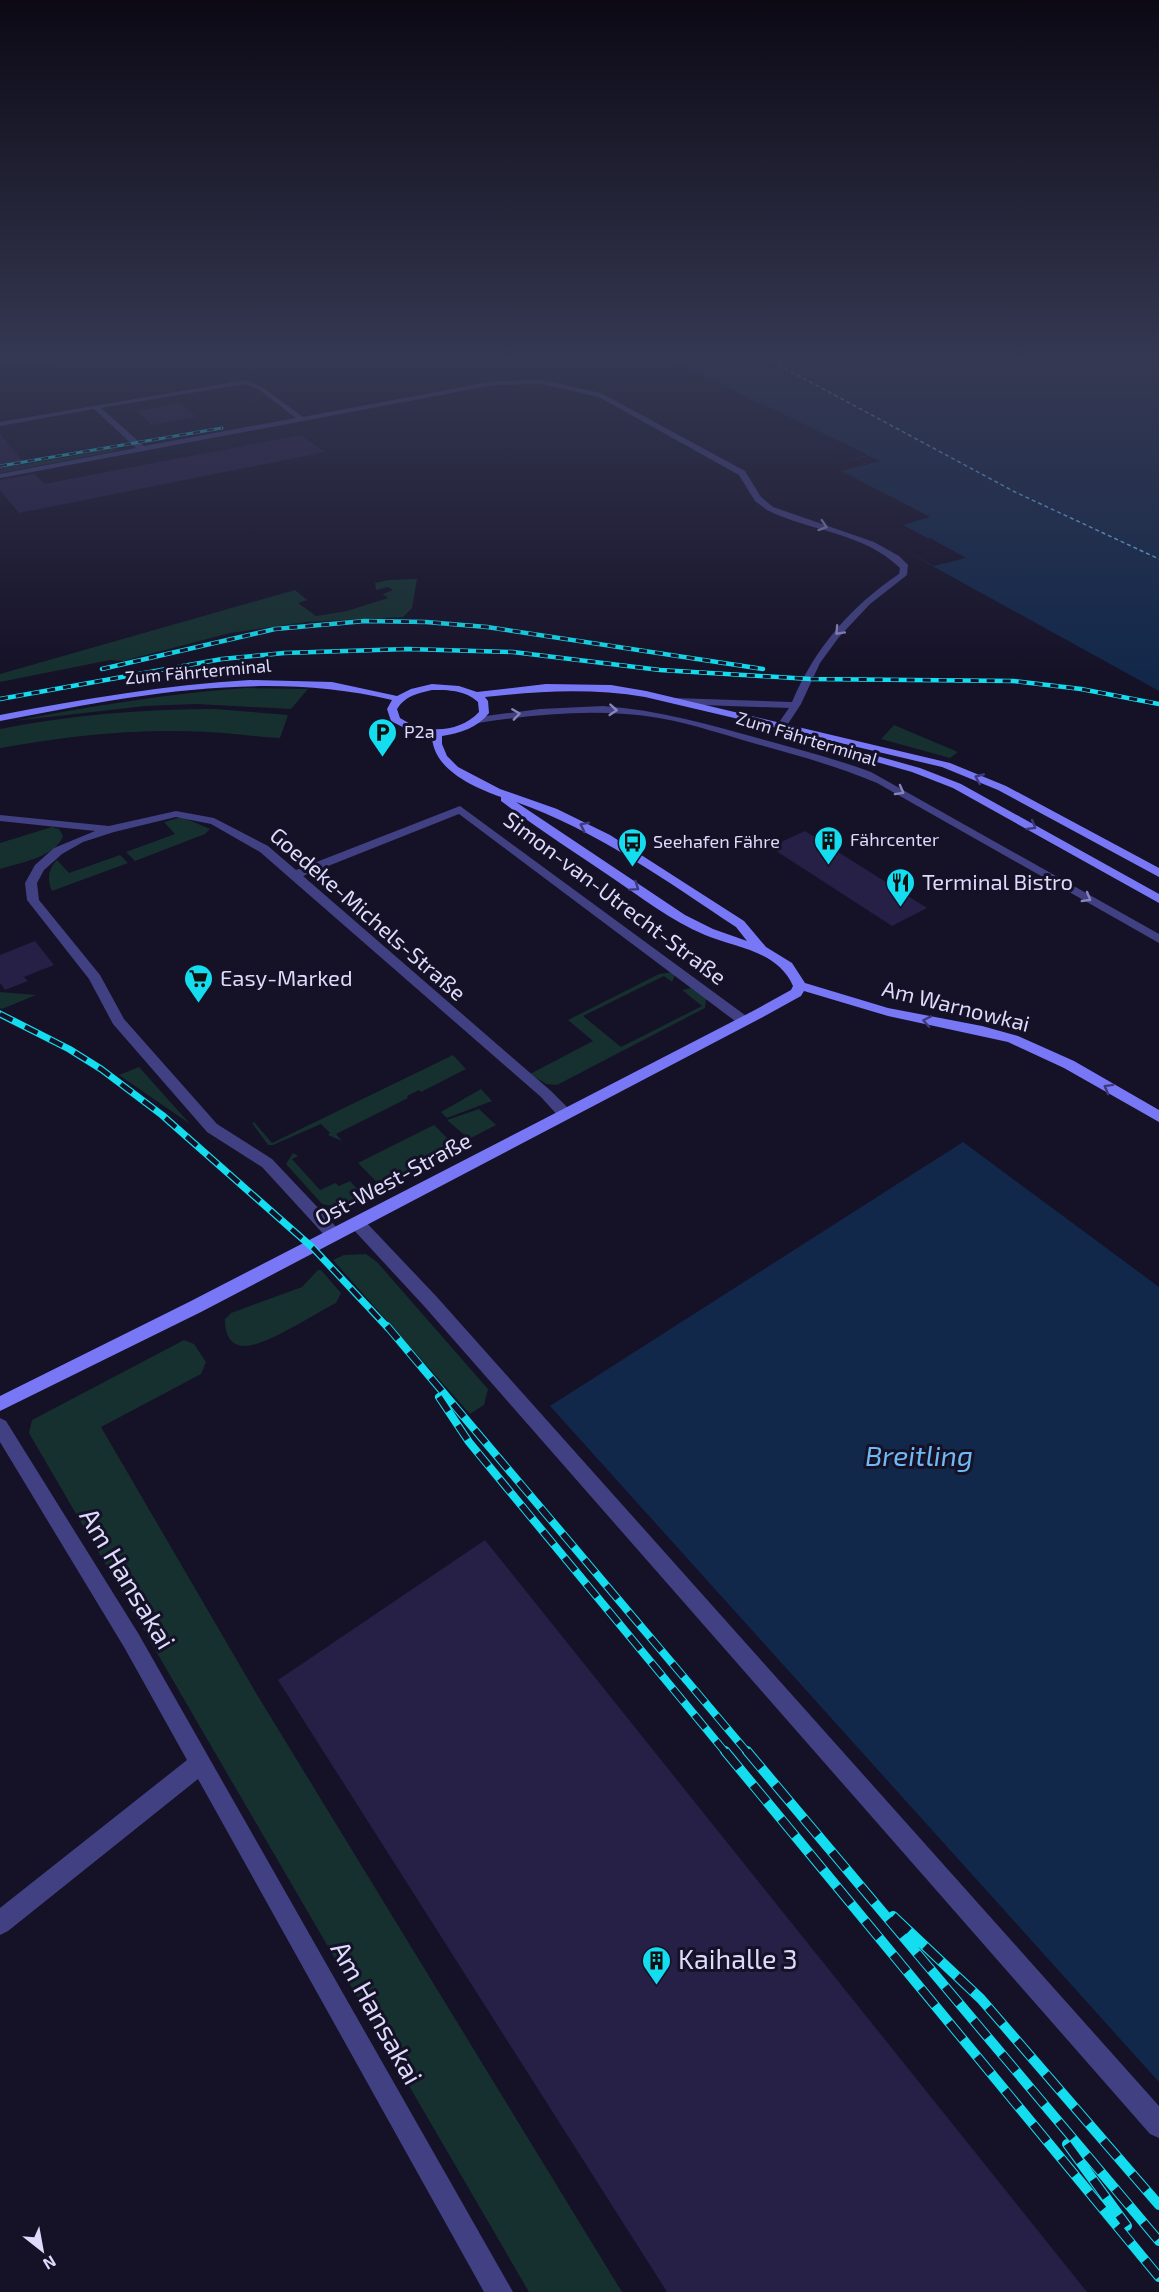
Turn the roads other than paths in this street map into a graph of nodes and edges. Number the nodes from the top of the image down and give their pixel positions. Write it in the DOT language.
graph roads {
  1 [pos="74,462"];
  2 [pos="722,462"];
  3 [pos="0,476"];
  4 [pos="476,695"];
  5 [pos="399,699"];
  6 [pos="674,701"];
  7 [pos="484,705"];
  8 [pos="795,705"];
  9 [pos="0,718"];
  10 [pos="477,720"];
  11 [pos="780,728"];
  12 [pos="437,732"];
  13 [pos="496,791"];
  14 [pos="0,818"];
  15 [pos="111,829"];
  16 [pos="1159,873"];
  17 [pos="294,875"];
  18 [pos="1159,899"];
  19 [pos="1159,939"];
  20 [pos="760,948"];
  21 [pos="800,986"];
  22 [pos="744,1021"];
  23 [pos="566,1114"];
  24 [pos="1159,1117"];
  25 [pos="357,1222"];
  26 [pos="333,1235"];
  27 [pos="0,1404"];
  28 [pos="0,1426"];
  29 [pos="200,1764"];
  30 [pos="0,1923"];
  31 [pos="1159,2125"];
  32 [pos="499,2292"];
  1 -- 3 [label="street"];
  2 -- 8 [label="street, one-way"];
  4 -- 5 [label="street, Zum Fährterminal"];
  4 -- 6 [label="street, Zum Fährterminal"];
  4 -- 7 [label="street"];
  5 -- 9 [label="street, Zum Fährterminal"];
  5 -- 12 [label="street, Zum Fährterminal"];
  6 -- 8 [label="street"];
  6 -- 11 [label="street, Zum Fährterminal"];
  7 -- 10 [label="street"];
  7 -- 11 [label="street, Zum Fährterminal"];
  8 -- 11 [label="street"];
  10 -- 12 [label="street, Zum Fährterminal"];
  10 -- 19 [label="street, Zum Fährterminal, one-way"];
  16 -- 11 [label="street, Zum Fährterminal, one-way"];
  11 -- 18 [label="street, Zum Fährterminal, one-way"];
  12 -- 13 [label="street"];
  13 -- 20 [label="street, one-way"];
  20 -- 13 [label="street, one-way"];
  14 -- 15 [label="street"];
  15 -- 17 [label="street, Goedeke-Michels-Straße"];
  15 -- 26 [label="street, Goedeke-Michels-Straße"];
  17 -- 22 [label="street, Simon-van-Utrecht-Straße"];
  17 -- 23 [label="street, Goedeke-Michels-Straße"];
  20 -- 21 [label="street"];
  21 -- 22 [label="street, Ost-West-Straße"];
  24 -- 21 [label="street, Am Warnowkai, one-way"];
  22 -- 23 [label="street, Ost-West-Straße"];
  23 -- 25 [label="street, Ost-West-Straße"];
  25 -- 26 [label="street, Ost-West-Straße"];
  25 -- 31 [label="street"];
  26 -- 27 [label="street, Ost-West-Straße"];
  28 -- 29 [label="street, Am Hansakai"];
  29 -- 30 [label="street"];
  29 -- 32 [label="street, Am Hansakai"];
}
